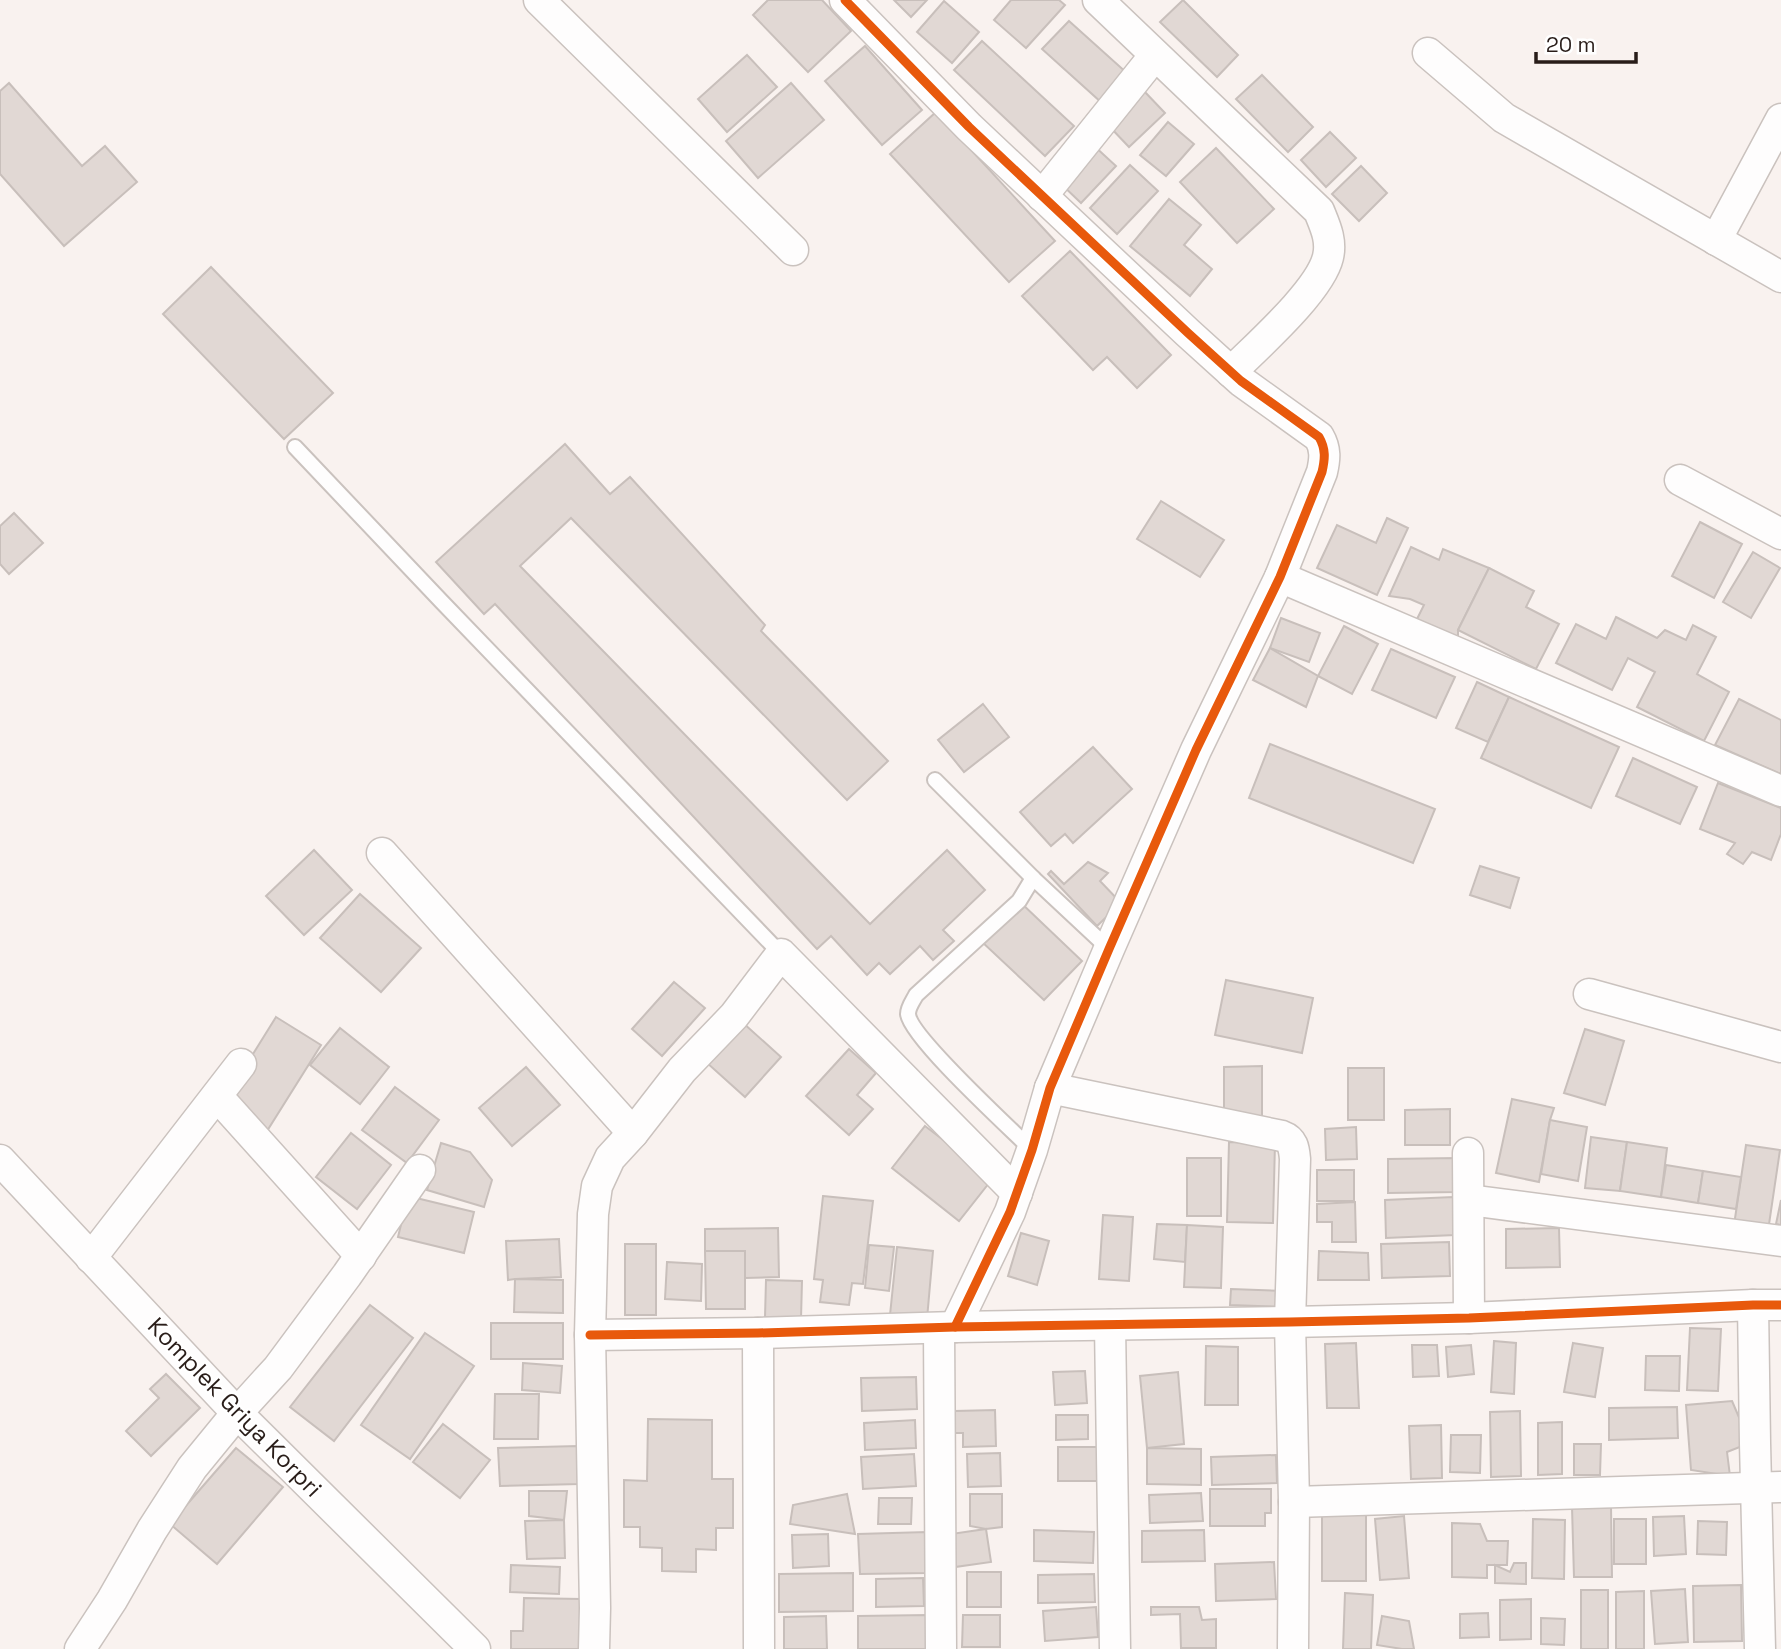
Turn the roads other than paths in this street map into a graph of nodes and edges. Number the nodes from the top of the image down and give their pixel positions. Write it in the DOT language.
graph roads {
  1 [pos="539,0"];
  2 [pos="845,0"];
  3 [pos="1098,0"];
  4 [pos="1427,53"];
  5 [pos="1155,55"];
  6 [pos="1781,119"];
  7 [pos="1042,196"];
  8 [pos="1716,240"];
  9 [pos="793,250"];
  10 [pos="1781,276"];
  11 [pos="1231,372"];
  12 [pos="295,447"];
  13 [pos="1679,480"];
  14 [pos="1781,534"];
  15 [pos="1280,578"];
  16 [pos="934,780"];
  17 [pos="1781,791"];
  18 [pos="382,853"];
  19 [pos="1033,878"];
  20 [pos="1109,949"];
  21 [pos="781,954"];
  22 [pos="1588,994"];
  23 [pos="1781,1047"];
  24 [pos="242,1064"];
  25 [pos="1050,1088"];
  26 [pos="217,1096"];
  27 [pos="633,1133"];
  28 [pos="1032,1150"];
  29 [pos="1468,1153"];
  30 [pos="0,1160"];
  31 [pos="420,1170"];
  32 [pos="1017,1193"];
  33 [pos="1469,1200"];
  34 [pos="1781,1241"];
  35 [pos="360,1256"];
  36 [pos="92,1258"];
  37 [pos="1767,1305"];
  38 [pos="1469,1318"];
  39 [pos="1290,1322"];
  40 [pos="1110,1325"];
  41 [pos="947,1327"];
  42 [pos="758,1333"];
  43 [pos="590,1335"];
  44 [pos="237,1413"];
  45 [pos="1769,1487"];
  46 [pos="1294,1502"];
  47 [pos="80,1649"];
  48 [pos="475,1649"];
  49 [pos="594,1649"];
  50 [pos="759,1649"];
  51 [pos="941,1649"];
  52 [pos="1115,1649"];
  53 [pos="1293,1649"];
  54 [pos="1760,1649"];
  1 -- 9 [label="street"];
  2 -- 7 [label="street"];
  3 -- 5 [label="street"];
  4 -- 8 [label="street"];
  5 -- 7 [label="street"];
  5 -- 11 [label="street"];
  6 -- 8 [label="street"];
  7 -- 11 [label="street"];
  8 -- 10 [label="street"];
  11 -- 15 [label="street"];
  12 -- 21 [label="lane"];
  13 -- 14 [label="street"];
  15 -- 17 [label="street"];
  15 -- 20 [label="street"];
  16 -- 19 [label="lane"];
  18 -- 27 [label="street"];
  19 -- 20 [label="lane"];
  19 -- 28 [label="lane"];
  20 -- 25 [label="street"];
  21 -- 27 [label="street"];
  21 -- 32 [label="street"];
  22 -- 23 [label="street"];
  24 -- 26 [label="street"];
  25 -- 28 [label="street"];
  25 -- 39 [label="street"];
  26 -- 35 [label="street"];
  26 -- 36 [label="street"];
  27 -- 43 [label="street"];
  28 -- 32 [label="street"];
  29 -- 33 [label="street"];
  30 -- 36 [label="street, Komplek Griya Korpri"];
  31 -- 35 [label="street"];
  32 -- 41 [label="street"];
  33 -- 34 [label="street"];
  33 -- 38 [label="street"];
  35 -- 44 [label="street"];
  36 -- 44 [label="street, Komplek Griya Korpri"];
  37 -- 38 [label="street"];
  37 -- 45 [label="street"];
  38 -- 39 [label="street"];
  39 -- 40 [label="street"];
  39 -- 46 [label="street"];
  40 -- 41 [label="street"];
  40 -- 52 [label="street"];
  41 -- 42 [label="street"];
  41 -- 51 [label="street"];
  42 -- 43 [label="street"];
  42 -- 50 [label="street"];
  43 -- 49 [label="street"];
  44 -- 47 [label="street"];
  44 -- 48 [label="street, Komplek Griya Korpri"];
  45 -- 46 [label="street"];
  45 -- 54 [label="street"];
  46 -- 53 [label="street"];
}
